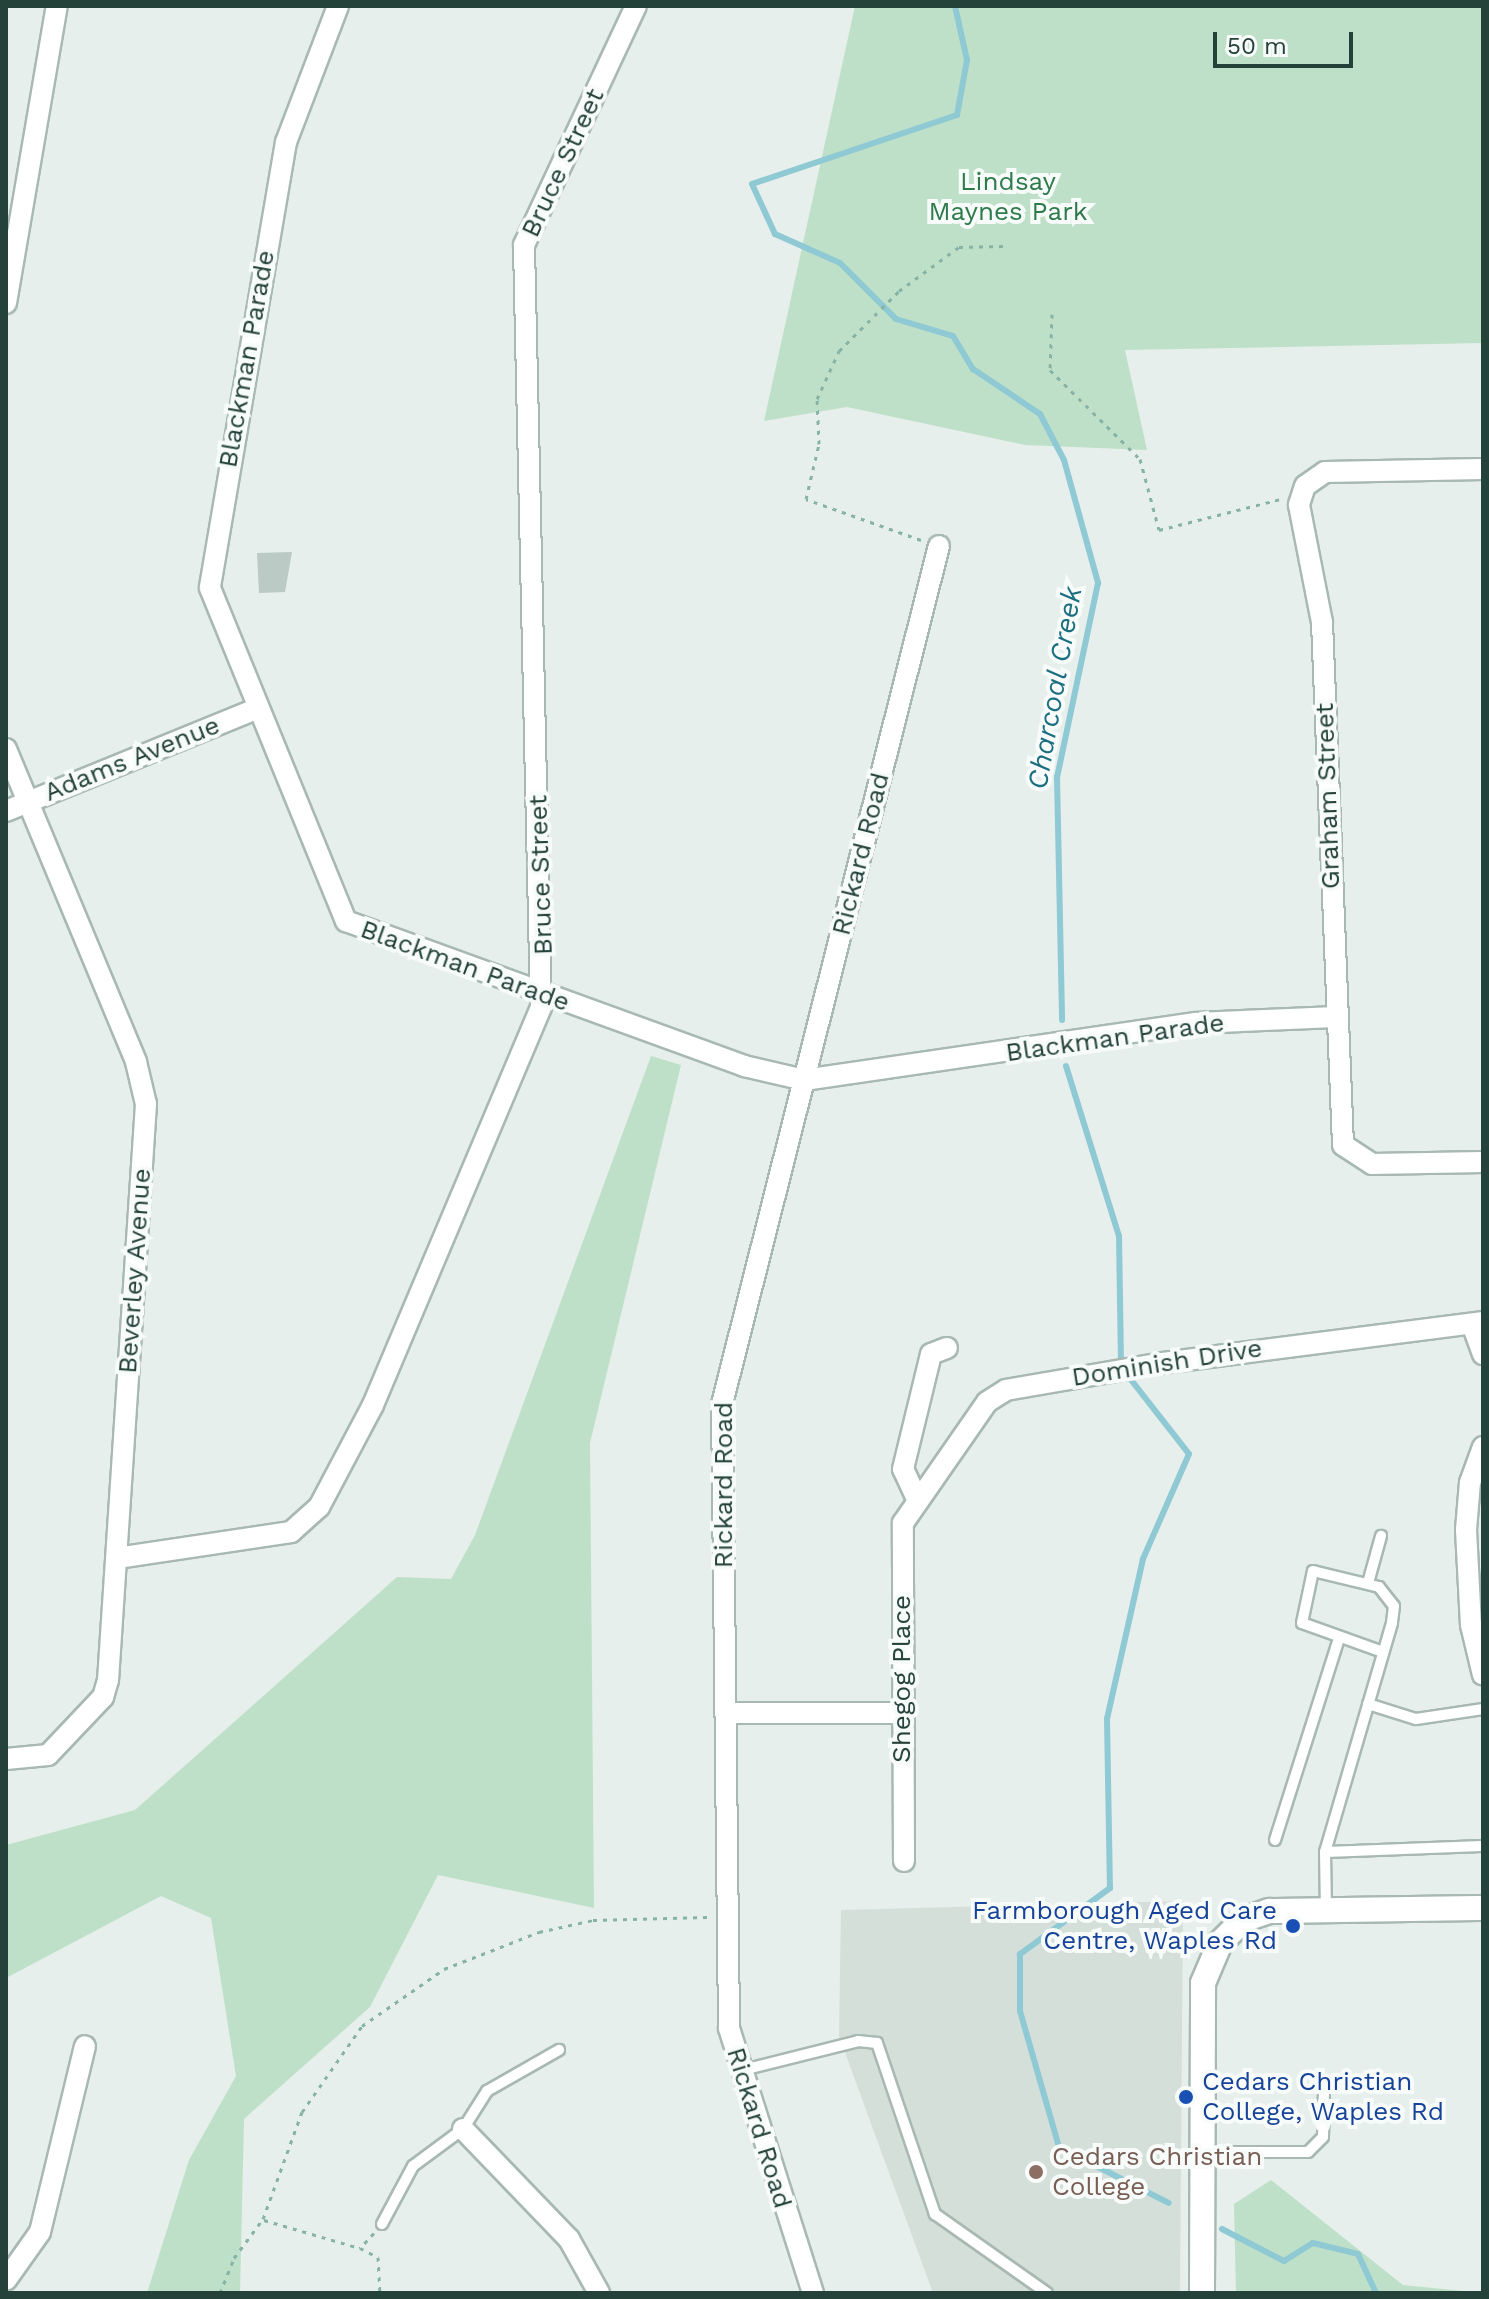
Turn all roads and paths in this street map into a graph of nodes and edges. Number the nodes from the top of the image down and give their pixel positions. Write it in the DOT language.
graph roads {
  1 [pos="57,6"];
  2 [pos="338,6"];
  3 [pos="636,6"];
  4 [pos="1003,246"];
  5 [pos="6,303"];
  6 [pos="1052,314"];
  7 [pos="1483,469"];
  8 [pos="1301,495"];
  9 [pos="939,546"];
  10 [pos="258,708"];
  11 [pos="6,749"];
  12 [pos="27,802"];
  13 [pos="6,811"];
  14 [pos="543,994"];
  15 [pos="1336,1017"];
  16 [pos="804,1080"];
  17 [pos="1483,1162"];
  18 [pos="1477,1323"];
  19 [pos="947,1348"];
  20 [pos="1483,1354"];
  21 [pos="1483,1447"];
  22 [pos="918,1501"];
  23 [pos="1381,1536"];
  24 [pos="117,1558"];
  25 [pos="1368,1583"];
  26 [pos="1339,1638"];
  27 [pos="1383,1652"];
  28 [pos="1483,1675"];
  29 [pos="1368,1704"];
  30 [pos="1483,1709"];
  31 [pos="726,1713"];
  32 [pos="901,1713"];
  33 [pos="6,1759"];
  34 [pos="1275,1840"];
  35 [pos="1483,1846"];
  36 [pos="1325,1852"];
  37 [pos="904,1861"];
  38 [pos="1326,1908"];
  39 [pos="1483,1908"];
  40 [pos="727,1917"];
  41 [pos="85,2046"];
  42 [pos="559,2050"];
  43 [pos="738,2071"];
  44 [pos="1324,2088"];
  45 [pos="463,2129"];
  46 [pos="1202,2152"];
  47 [pos="263,2219"];
  48 [pos="382,2224"];
  49 [pos="360,2248"];
  50 [pos="6,2280"];
  51 [pos="220,2293"];
  52 [pos="380,2293"];
  53 [pos="599,2293"];
  54 [pos="813,2293"];
  55 [pos="1047,2293"];
  56 [pos="1202,2293"];
  1 -- 5 [label="street"];
  2 -- 10 [label="street, Blackman Parade"];
  3 -- 14 [label="street, Bruce Street"];
  4 -- 9 [label="path"];
  6 -- 8 [label="path"];
  7 -- 8 [label="street"];
  8 -- 15 [label="street, Graham Street"];
  9 -- 16 [label="street, Rickard Road"];
  10 -- 12 [label="street, Adams Avenue"];
  10 -- 14 [label="street, Blackman Parade"];
  11 -- 12 [label="street, Beverley Avenue"];
  12 -- 13 [label="street, Adams Avenue"];
  12 -- 24 [label="street, Beverley Avenue"];
  14 -- 16 [label="street, Blackman Parade"];
  14 -- 24 [label="street, Bruce Street"];
  15 -- 16 [label="street, Blackman Parade"];
  15 -- 17 [label="street, Graham Street"];
  16 -- 31 [label="street, Rickard Road"];
  18 -- 20 [label="street, Dominish Drive"];
  18 -- 22 [label="street, Dominish Drive"];
  19 -- 22 [label="street"];
  21 -- 28 [label="street"];
  22 -- 32 [label="street, Shegog Place"];
  23 -- 25 [label="lane"];
  24 -- 33 [label="street, Beverley Avenue"];
  25 -- 26 [label="lane"];
  25 -- 27 [label="lane"];
  26 -- 27 [label="lane"];
  26 -- 34 [label="lane"];
  27 -- 29 [label="lane"];
  29 -- 30 [label="lane"];
  29 -- 36 [label="lane"];
  31 -- 32 [label="street"];
  31 -- 40 [label="street, Rickard Road"];
  32 -- 37 [label="street, Shegog Place"];
  35 -- 36 [label="lane"];
  36 -- 38 [label="lane"];
  38 -- 39 [label="street"];
  38 -- 46 [label="street"];
  40 -- 43 [label="street, Rickard Road"];
  40 -- 47 [label="path"];
  41 -- 50 [label="street"];
  42 -- 45 [label="lane"];
  43 -- 54 [label="street, Rickard Road"];
  43 -- 55 [label="lane"];
  44 -- 46 [label="lane"];
  45 -- 48 [label="lane"];
  45 -- 53 [label="street"];
  46 -- 56 [label="street"];
  47 -- 49 [label="path"];
  47 -- 51 [label="path"];
  48 -- 49 [label="path"];
  49 -- 52 [label="path"];
}
